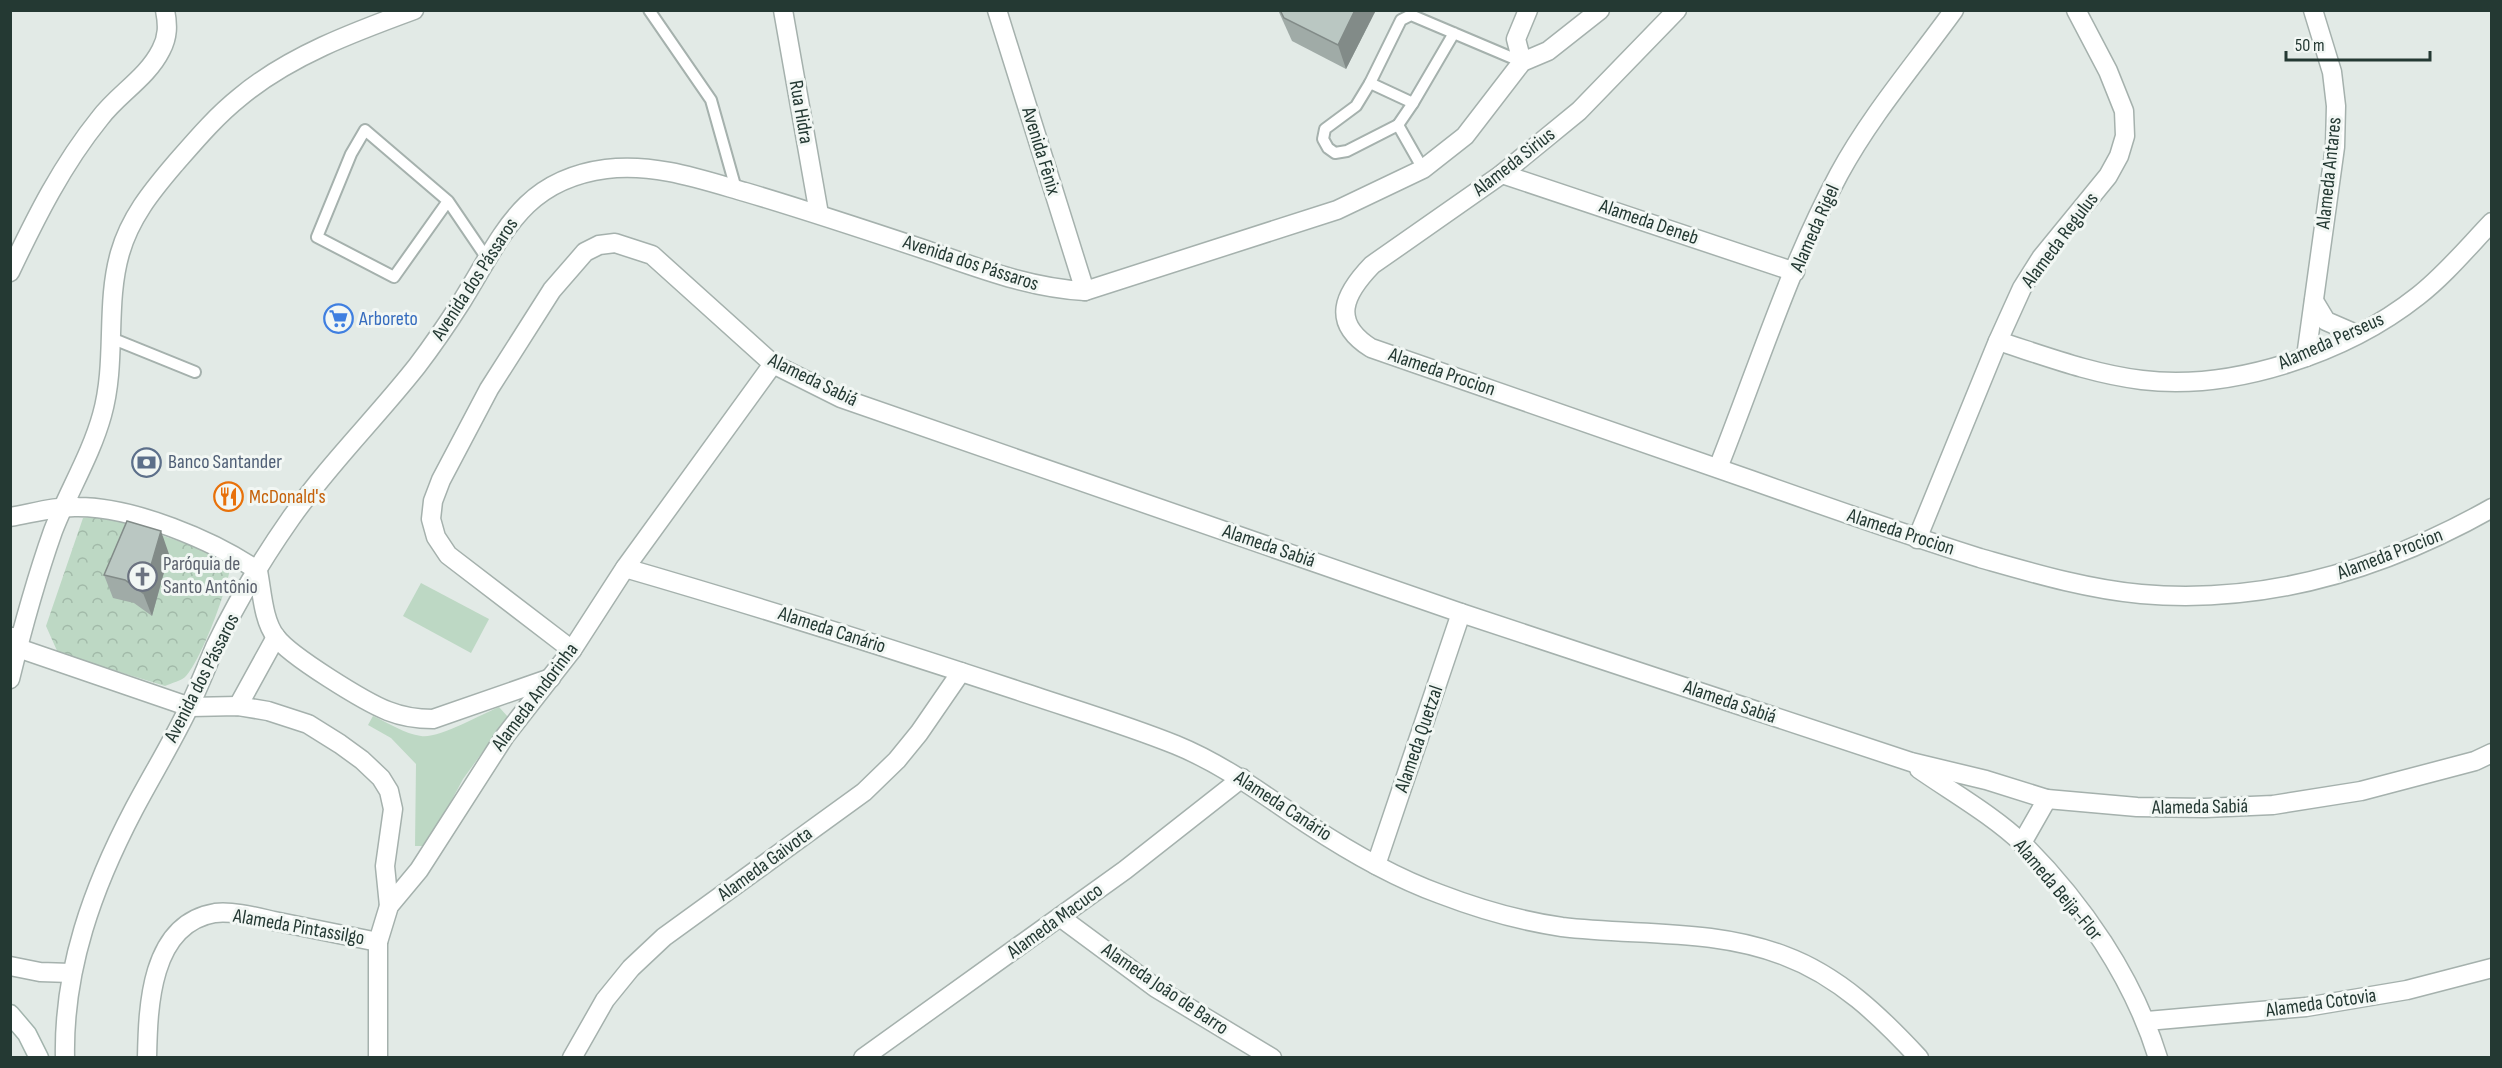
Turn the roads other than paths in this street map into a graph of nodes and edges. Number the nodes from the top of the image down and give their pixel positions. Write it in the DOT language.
graph roads {
  1 [pos="165,10"];
  2 [pos="414,10"];
  3 [pos="649,10"];
  4 [pos="783,10"];
  5 [pos="997,10"];
  6 [pos="1528,10"];
  7 [pos="1600,10"];
  8 [pos="1677,10"];
  9 [pos="1954,10"];
  10 [pos="2076,10"];
  11 [pos="2313,10"];
  12 [pos="1454,33"];
  13 [pos="1522,62"];
  14 [pos="1370,83"];
  15 [pos="1413,103"];
  16 [pos="1398,126"];
  17 [pos="1423,169"];
  18 [pos="1502,174"];
  19 [pos="736,189"];
  20 [pos="447,201"];
  21 [pos="819,214"];
  22 [pos="2492,222"];
  23 [pos="486,257"];
  24 [pos="10,272"];
  25 [pos="1795,272"];
  26 [pos="1086,291"];
  27 [pos="2314,301"];
  28 [pos="1346,304"];
  29 [pos="2356,334"];
  30 [pos="111,338"];
  31 [pos="1998,341"];
  32 [pos="2306,357"];
  33 [pos="773,364"];
  34 [pos="195,372"];
  35 [pos="1718,468"];
  36 [pos="63,507"];
  37 [pos="2492,508"];
  38 [pos="10,517"];
  39 [pos="1917,539"];
  40 [pos="625,568"];
  41 [pos="258,571"];
  42 [pos="1461,613"];
  43 [pos="10,629"];
  44 [pos="276,637"];
  45 [pos="18,648"];
  46 [pos="572,650"];
  47 [pos="961,672"];
  48 [pos="551,678"];
  49 [pos="10,680"];
  50 [pos="238,706"];
  51 [pos="190,707"];
  52 [pos="2486,757"];
  53 [pos="1911,762"];
  54 [pos="1242,778"];
  55 [pos="2047,799"];
  56 [pos="2022,843"];
  57 [pos="1376,865"];
  58 [pos="385,866"];
  59 [pos="419,870"];
  60 [pos="389,906"];
  61 [pos="1060,917"];
  62 [pos="378,942"];
  63 [pos="10,966"];
  64 [pos="2492,968"];
  65 [pos="71,973"];
  66 [pos="10,1014"];
  67 [pos="2147,1021"];
  68 [pos="39,1058"];
  69 [pos="65,1058"];
  70 [pos="147,1058"];
  71 [pos="378,1058"];
  72 [pos="572,1058"];
  73 [pos="863,1058"];
  74 [pos="1272,1058"];
  75 [pos="1919,1058"];
  76 [pos="2158,1058"];
  1 -- 24 [label="street"];
  2 -- 30 [label="street"];
  3 -- 19 [label="lane"];
  4 -- 21 [label="street, Rua Hidra"];
  5 -- 26 [label="street, Avenida Fênix"];
  6 -- 13 [label="street"];
  7 -- 13 [label="street, Avenida dos Pássaros"];
  8 -- 18 [label="street, Alameda Sirius"];
  9 -- 25 [label="street, Alameda Rigel"];
  10 -- 31 [label="street, Alameda Regulus"];
  11 -- 27 [label="street, Alameda Antares"];
  12 -- 13 [label="lane"];
  12 -- 14 [label="lane"];
  12 -- 15 [label="lane"];
  13 -- 17 [label="street, Avenida dos Pássaros"];
  14 -- 15 [label="lane"];
  14 -- 16 [label="lane"];
  15 -- 16 [label="lane"];
  16 -- 17 [label="lane"];
  17 -- 26 [label="street, Avenida dos Pássaros"];
  18 -- 25 [label="street, Alameda Deneb"];
  18 -- 28 [label="street, Alameda Sirius"];
  19 -- 21 [label="street, Avenida dos Pássaros"];
  19 -- 23 [label="street, Avenida dos Pássaros"];
  20 -- 20 [label="lane"];
  20 -- 23 [label="lane"];
  21 -- 26 [label="street, Avenida dos Pássaros"];
  22 -- 29 [label="street, Alameda Perseus"];
  23 -- 41 [label="street, Avenida dos Pássaros"];
  25 -- 35 [label="street, Alameda Rigel"];
  27 -- 29 [label="street"];
  27 -- 32 [label="street, Alameda Antares"];
  28 -- 35 [label="street, Alameda Procion"];
  29 -- 32 [label="street, Alameda Perseus"];
  30 -- 34 [label="lane"];
  30 -- 36 [label="street"];
  31 -- 32 [label="street, Alameda Perseus"];
  31 -- 39 [label="street, Alameda Regulus"];
  33 -- 40 [label="street, Alameda Andorinha"];
  33 -- 42 [label="street, Alameda Sabiá"];
  33 -- 46 [label="street, Alameda Sabiá"];
  35 -- 39 [label="street, Alameda Procion"];
  36 -- 38 [label="street"];
  36 -- 41 [label="street"];
  36 -- 45 [label="street"];
  37 -- 39 [label="street, Alameda Procion"];
  40 -- 46 [label="street, Alameda Andorinha"];
  40 -- 47 [label="street, Alameda Canário"];
  41 -- 44 [label="street"];
  41 -- 51 [label="street, Avenida dos Pássaros"];
  42 -- 53 [label="street, Alameda Sabiá"];
  42 -- 57 [label="street, Alameda Quetzal"];
  43 -- 45 [label="street"];
  44 -- 48 [label="street"];
  44 -- 50 [label="street"];
  45 -- 49 [label="street"];
  45 -- 51 [label="street"];
  46 -- 48 [label="street, Alameda Andorinha"];
  47 -- 54 [label="street, Alameda Canário"];
  47 -- 72 [label="street, Alameda Gaivota"];
  48 -- 59 [label="street, Alameda Andorinha"];
  50 -- 51 [label="street"];
  50 -- 58 [label="street"];
  51 -- 65 [label="street, Avenida dos Pássaros"];
  52 -- 55 [label="street, Alameda Sabiá"];
  53 -- 55 [label="street, Alameda Sabiá"];
  53 -- 56 [label="street, Alameda Beija-Flor"];
  54 -- 57 [label="street, Alameda Canário"];
  54 -- 61 [label="street, Alameda Macuco"];
  55 -- 56 [label="street"];
  56 -- 67 [label="street, Alameda Beija-Flor"];
  57 -- 75 [label="street, Alameda Canário"];
  58 -- 59 [label="street"];
  58 -- 60 [label="street"];
  59 -- 60 [label="street, Alameda Andorinha"];
  60 -- 62 [label="street, Alameda Andorinha"];
  61 -- 73 [label="street, Alameda Macuco"];
  61 -- 74 [label="street, Alameda João de Barro"];
  62 -- 70 [label="street, Alameda Pintassilgo"];
  62 -- 71 [label="street, Alameda Andorinha"];
  63 -- 65 [label="street"];
  64 -- 67 [label="street, Alameda Cotovia"];
  65 -- 69 [label="street, Avenida dos Pássaros"];
  66 -- 68 [label="street"];
  67 -- 76 [label="street, Alameda Beija-Flor"];
}
